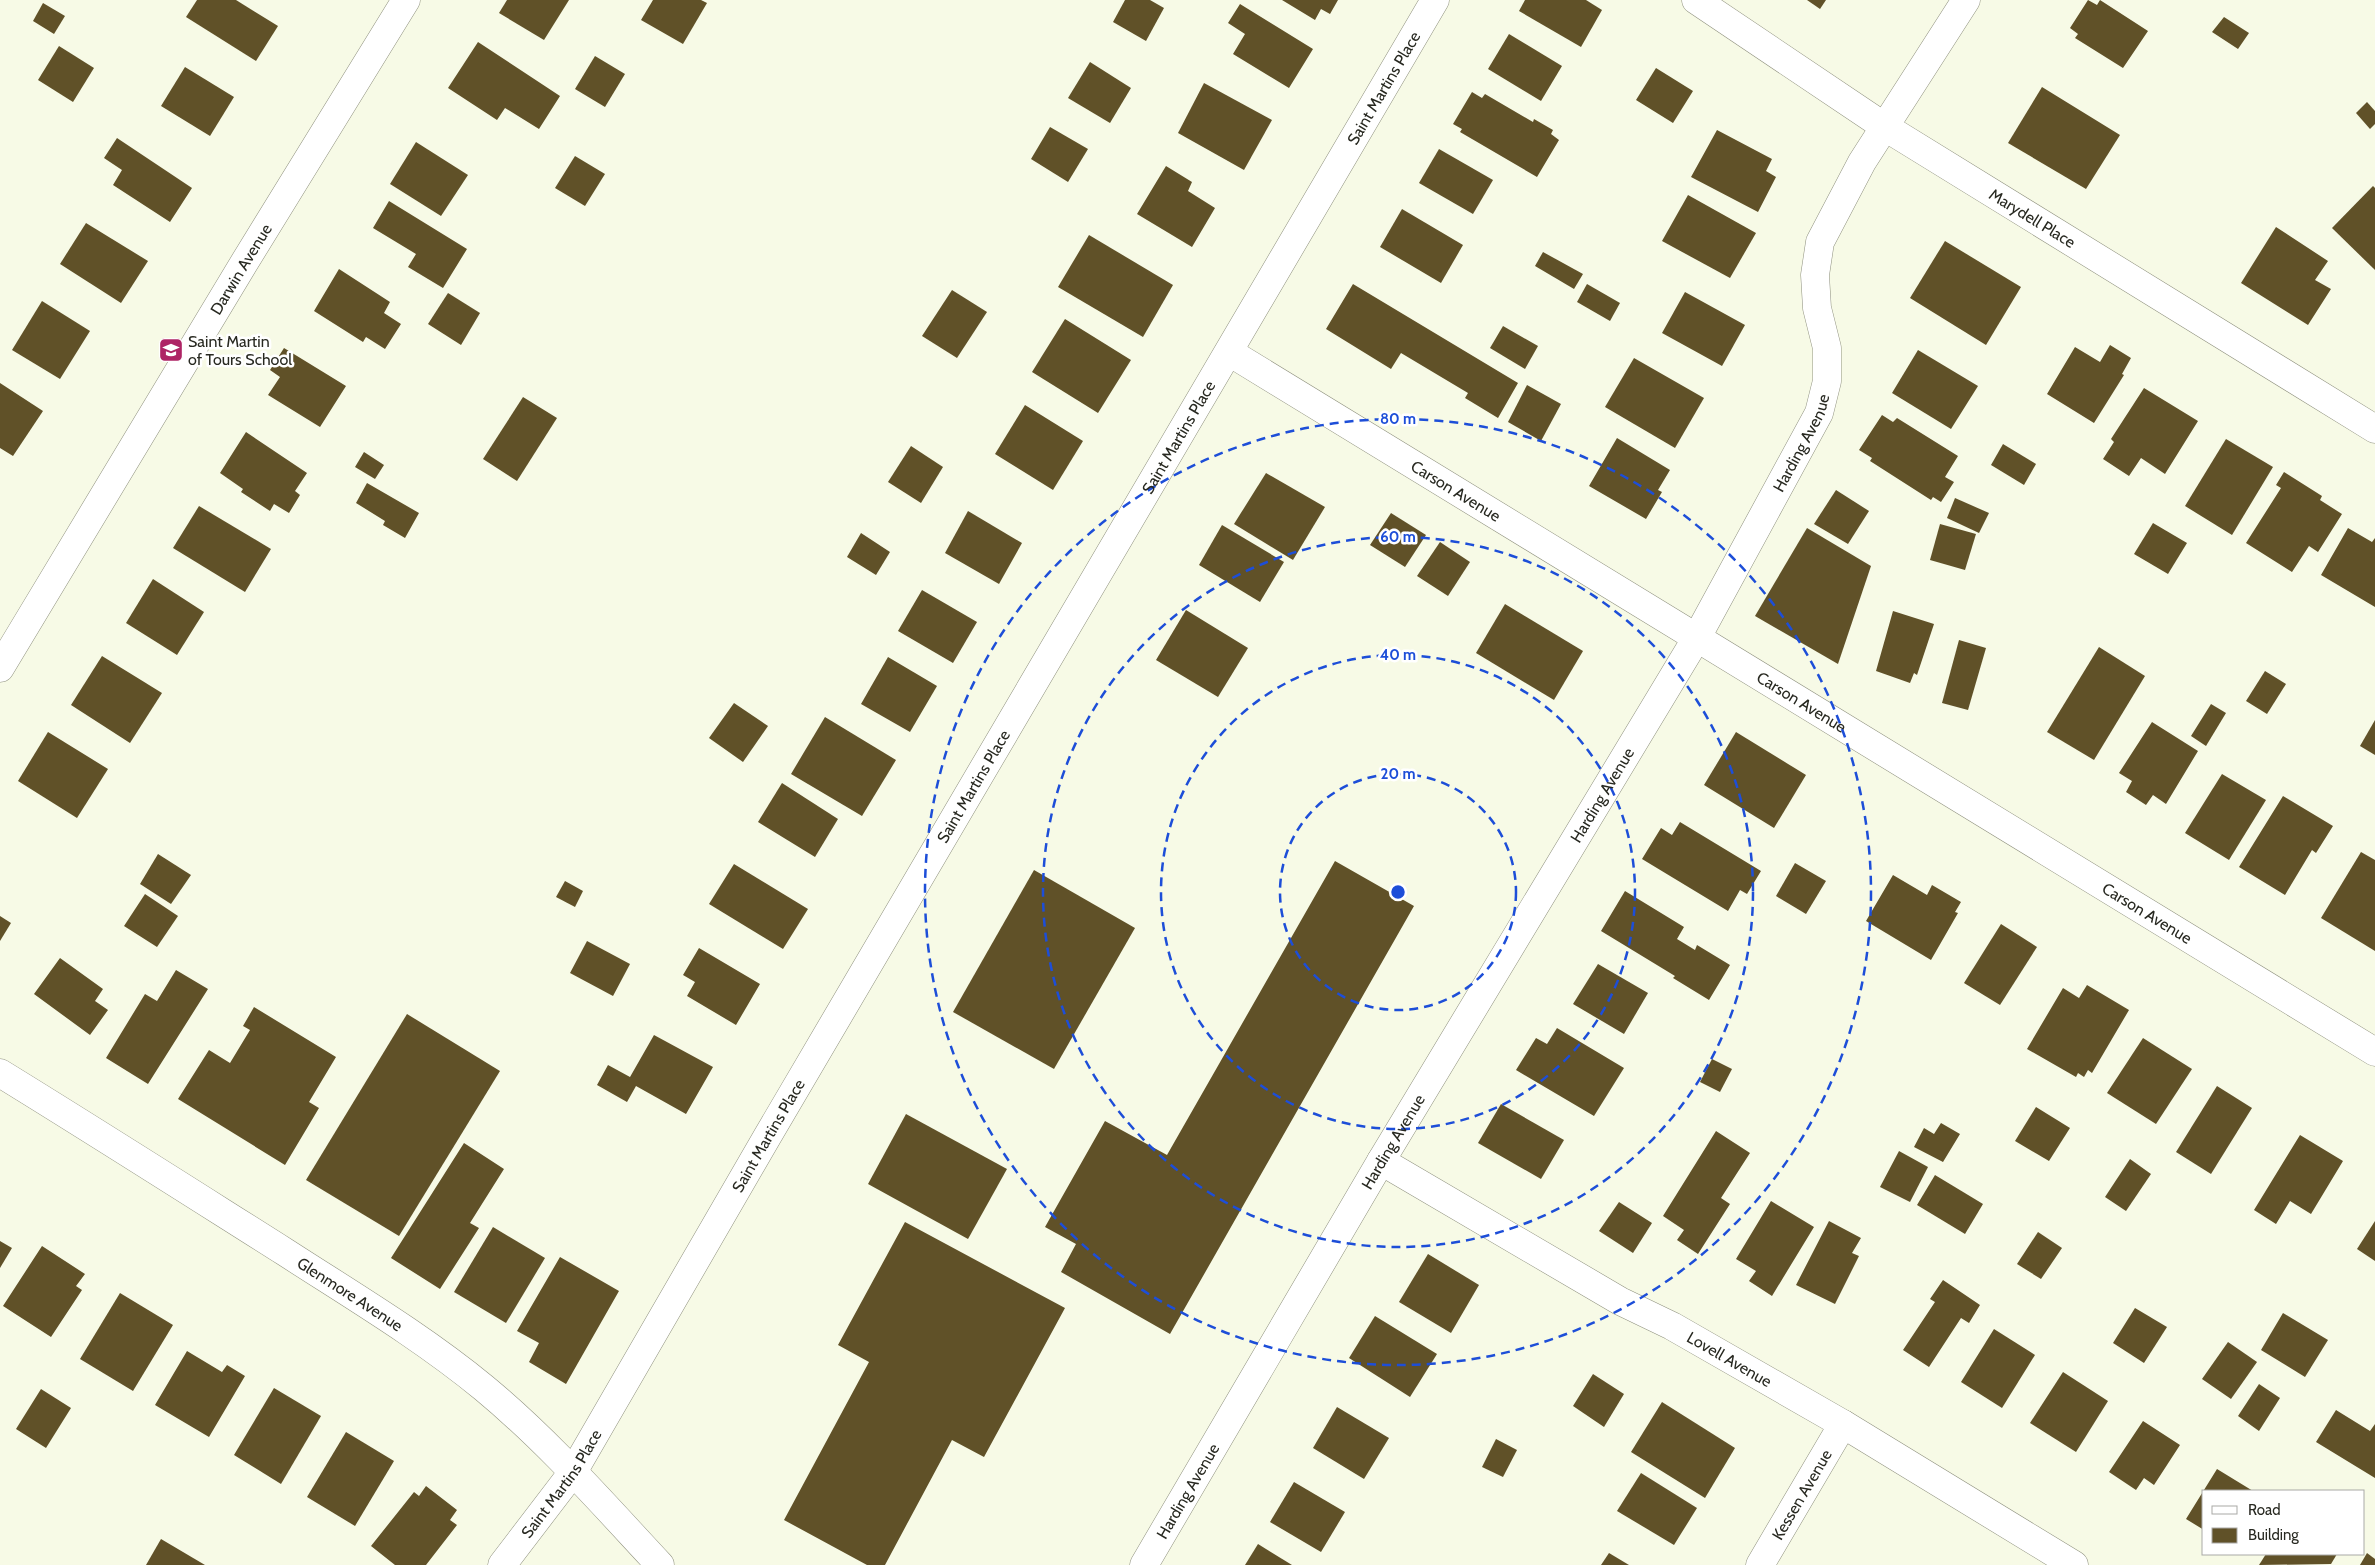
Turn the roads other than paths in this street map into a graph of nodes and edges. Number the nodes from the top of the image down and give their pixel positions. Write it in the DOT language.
graph roads {
  1 [pos="406,0"];
  2 [pos="1435,0"];
  3 [pos="1696,0"];
  4 [pos="1966,0"];
  5 [pos="1885,127"];
  6 [pos="1229,352"];
  7 [pos="2371,419"];
  8 [pos="1696,638"];
  9 [pos="0,668"];
  10 [pos="2375,1052"];
  11 [pos="0,1073"];
  12 [pos="1381,1161"];
  13 [pos="1843,1424"];
  14 [pos="573,1472"];
  15 [pos="502,1565"];
  16 [pos="660,1565"];
  17 [pos="1144,1565"];
  18 [pos="1760,1565"];
  19 [pos="2074,1565"];
  1 -- 9 [label="street, Darwin Avenue"];
  2 -- 6 [label="street, Saint Martins Place"];
  3 -- 5 [label="street, Marydell Place"];
  4 -- 5 [label="street, Harding Avenue"];
  5 -- 7 [label="street, Marydell Place"];
  5 -- 8 [label="street, Harding Avenue"];
  6 -- 8 [label="street, Carson Avenue"];
  6 -- 14 [label="street, Saint Martins Place"];
  8 -- 10 [label="street, Carson Avenue"];
  8 -- 12 [label="street, Harding Avenue"];
  11 -- 14 [label="street, Glenmore Avenue"];
  12 -- 13 [label="street, Lovell Avenue"];
  12 -- 17 [label="street, Harding Avenue"];
  13 -- 18 [label="street, Kessen Avenue"];
  13 -- 19 [label="street, Lovell Avenue"];
  14 -- 15 [label="street, Saint Martins Place"];
  14 -- 16 [label="street, Glenmore Avenue"];
}
